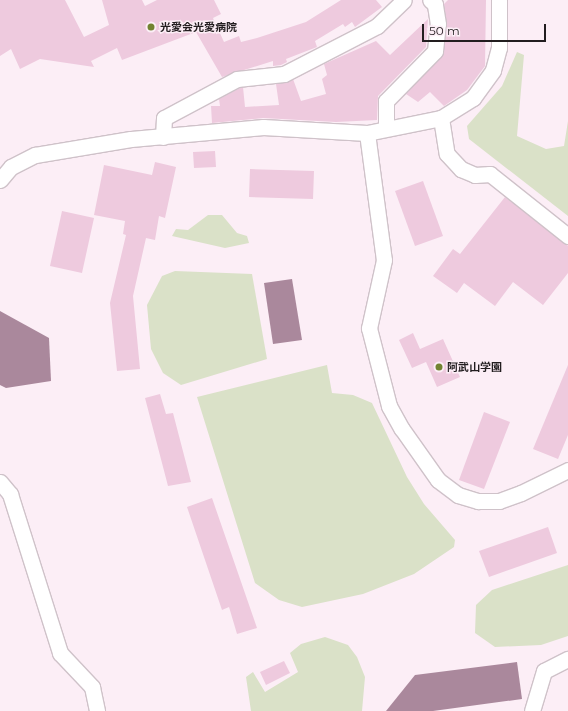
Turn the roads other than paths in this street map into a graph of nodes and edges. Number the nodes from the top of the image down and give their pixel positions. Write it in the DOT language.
graph roads {
  1 [pos="404,0"];
  2 [pos="430,0"];
  3 [pos="499,0"];
  4 [pos="441,118"];
  5 [pos="386,128"];
  6 [pos="366,133"];
  7 [pos="163,136"];
  8 [pos="0,180"];
  9 [pos="568,236"];
  10 [pos="568,470"];
  11 [pos="0,482"];
  12 [pos="568,659"];
  13 [pos="97,711"];
  14 [pos="532,711"];
  1 -- 7 [label="street"];
  2 -- 5 [label="street"];
  3 -- 4 [label="street"];
  4 -- 5 [label="street"];
  4 -- 9 [label="street"];
  5 -- 6 [label="street"];
  6 -- 7 [label="street"];
  6 -- 10 [label="street"];
  7 -- 8 [label="street"];
  11 -- 13 [label="street"];
  12 -- 14 [label="street"];
}
